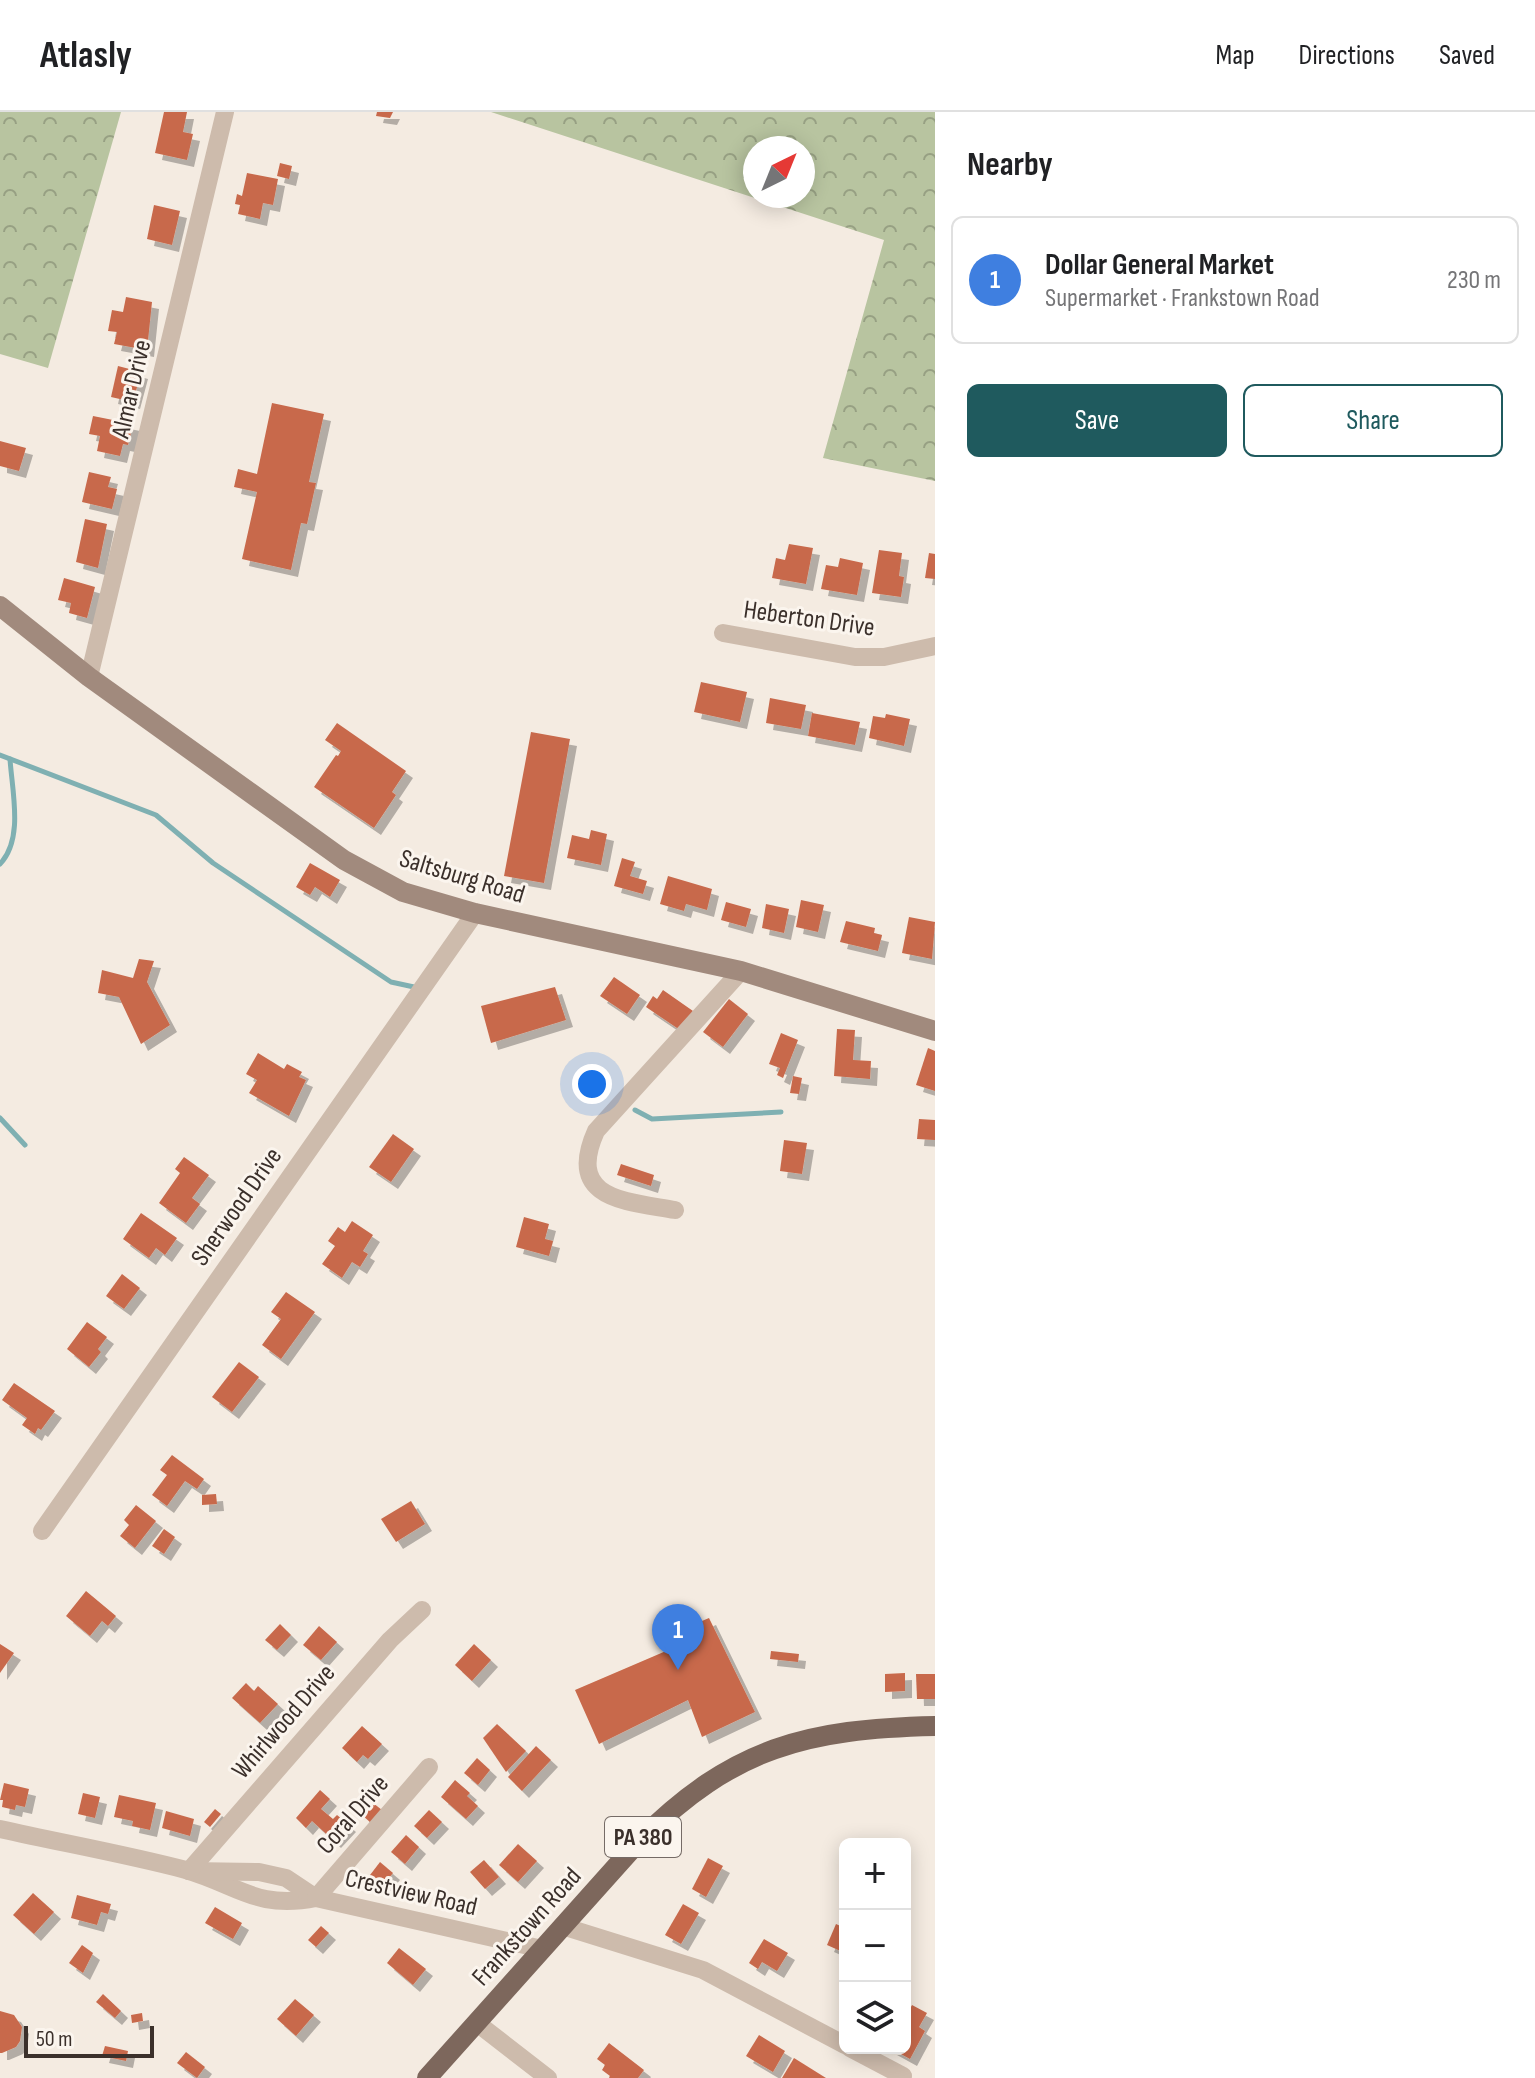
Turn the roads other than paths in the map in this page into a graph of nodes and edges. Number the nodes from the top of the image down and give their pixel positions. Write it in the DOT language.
graph roads {
  1 [pos="225,112"];
  2 [pos="0,606"];
  3 [pos="723,633"];
  4 [pos="935,646"];
  5 [pos="89,677"];
  6 [pos="475,913"];
  7 [pos="741,971"];
  8 [pos="935,1031"];
  9 [pos="675,1210"];
  10 [pos="42,1531"];
  11 [pos="422,1610"];
  12 [pos="935,1726"];
  13 [pos="429,1767"];
  14 [pos="0,1829"];
  15 [pos="189,1871"];
  16 [pos="316,1898"];
  17 [pos="562,1926"];
  18 [pos="542,1949"];
  19 [pos="477,2023"];
  20 [pos="839,2042"];
  21 [pos="861,2054"];
  22 [pos="903,2076"];
  23 [pos="427,2078"];
  24 [pos="548,2078"];
  1 -- 5 [label="street, Almar Drive"];
  2 -- 5 [label="main road, Saltsburg Road"];
  3 -- 4 [label="street, Heberton Drive"];
  5 -- 6 [label="main road, Saltsburg Road"];
  6 -- 7 [label="main road, Saltsburg Road"];
  6 -- 10 [label="street, Sherwood Drive"];
  7 -- 8 [label="main road, Saltsburg Road"];
  7 -- 9 [label="street"];
  11 -- 15 [label="street, Whirlwood Drive"];
  12 -- 17 [label="main road, Frankstown Road / PA 380"];
  13 -- 16 [label="street, Coral Drive"];
  14 -- 15 [label="street, Crestview Road"];
  15 -- 16 [label="street, Crestview Road"];
  16 -- 18 [label="street, Crestview Road"];
  17 -- 18 [label="main road, Frankstown Road / PA 380"];
  17 -- 20 [label="street"];
  18 -- 19 [label="main road, Frankstown Road / PA 380"];
  19 -- 23 [label="main road, Frankstown Road / PA 380"];
  19 -- 24 [label="street"];
  21 -- 22 [label="street"];
}
